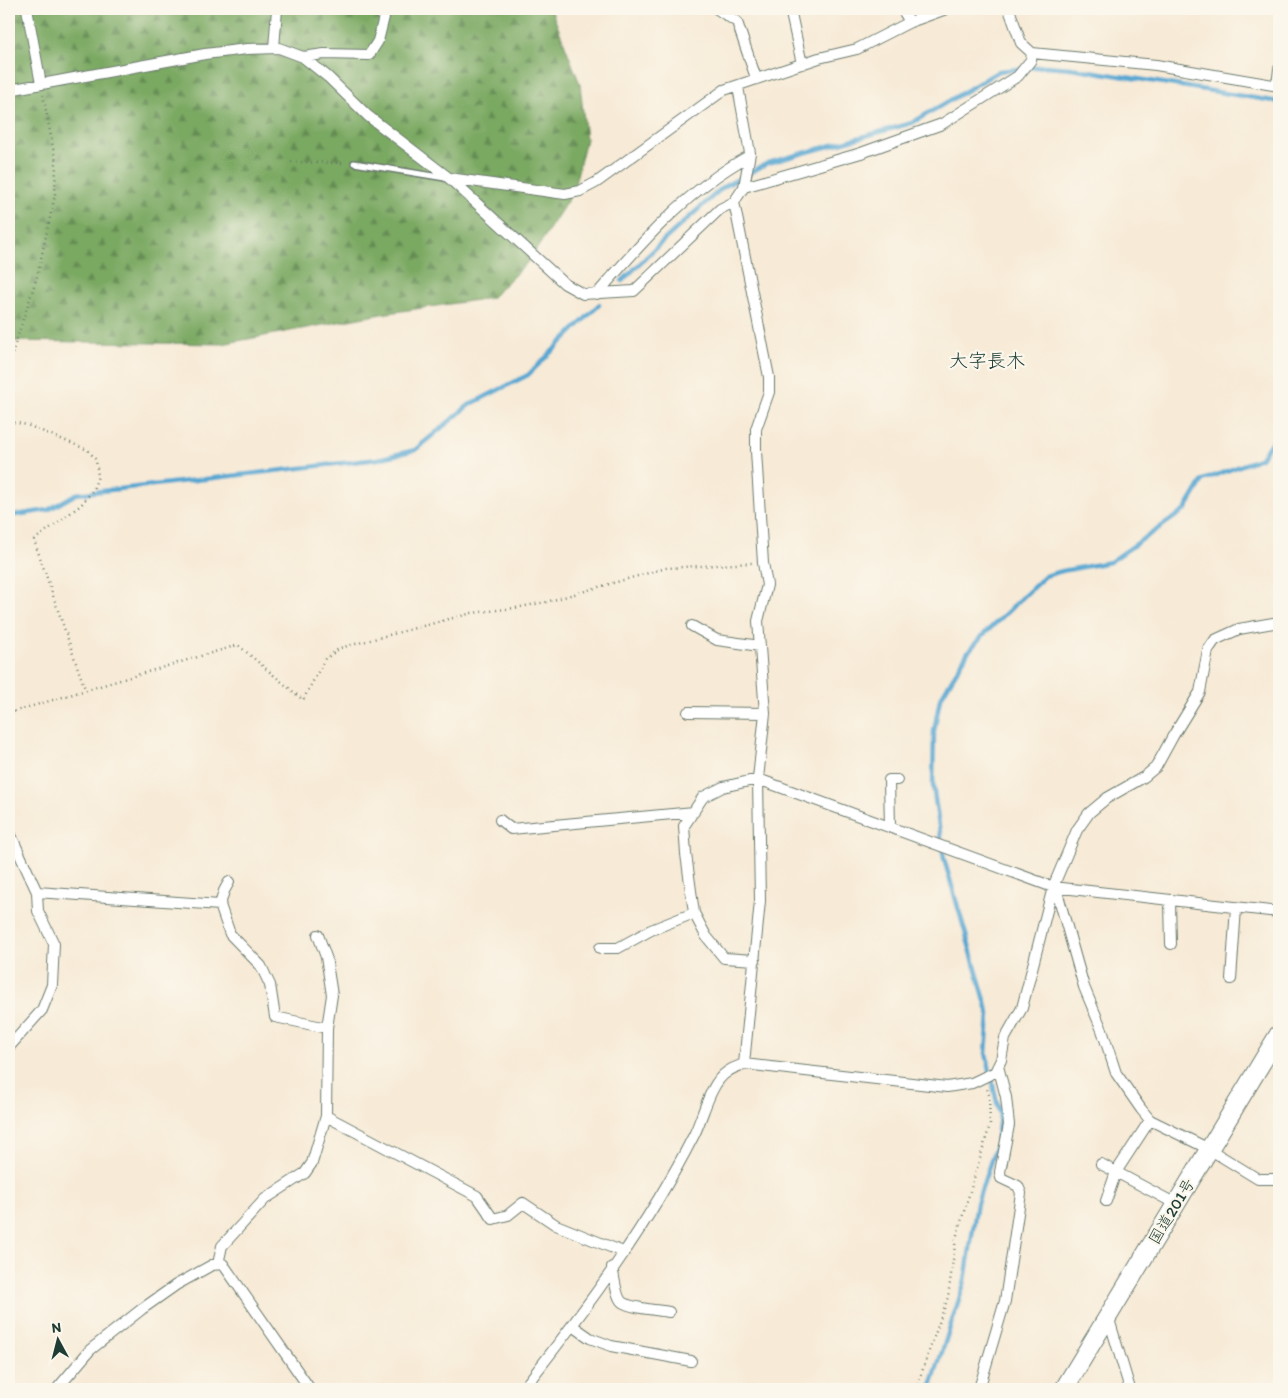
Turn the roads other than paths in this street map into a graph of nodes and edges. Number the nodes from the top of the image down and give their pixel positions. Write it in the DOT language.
graph roads {
  1 [pos="27,9"];
  2 [pos="277,9"];
  3 [pos="386,9"];
  4 [pos="717,9"];
  5 [pos="728,9"];
  6 [pos="733,9"];
  7 [pos="790,9"];
  8 [pos="902,9"];
  9 [pos="946,9"];
  10 [pos="1007,9"];
  11 [pos="736,22"];
  12 [pos="910,22"];
  13 [pos="274,48"];
  14 [pos="1031,56"];
  15 [pos="303,57"];
  16 [pos="802,64"];
  17 [pos="1279,69"];
  18 [pos="756,78"];
  19 [pos="41,84"];
  20 [pos="1278,86"];
  21 [pos="738,87"];
  22 [pos="9,90"];
  23 [pos="749,160"];
  24 [pos="354,163"];
  25 [pos="449,178"];
  26 [pos="744,186"];
  27 [pos="734,202"];
  28 [pos="597,294"];
  29 [pos="1279,622"];
  30 [pos="692,626"];
  31 [pos="760,646"];
  32 [pos="688,712"];
  33 [pos="765,714"];
  34 [pos="758,778"];
  35 [pos="897,780"];
  36 [pos="694,812"];
  37 [pos="500,820"];
  38 [pos="890,827"];
  39 [pos="9,831"];
  40 [pos="229,882"];
  41 [pos="1054,888"];
  42 [pos="37,892"];
  43 [pos="1170,900"];
  44 [pos="220,905"];
  45 [pos="1236,908"];
  46 [pos="1279,912"];
  47 [pos="694,913"];
  48 [pos="318,935"];
  49 [pos="1171,944"];
  50 [pos="600,948"];
  51 [pos="754,960"];
  52 [pos="1231,979"];
  53 [pos="327,1028"];
  54 [pos="1279,1034"];
  55 [pos="9,1046"];
  56 [pos="1274,1057"];
  57 [pos="744,1064"];
  58 [pos="997,1069"];
  59 [pos="326,1116"];
  60 [pos="1150,1120"];
  61 [pos="1209,1149"];
  62 [pos="1101,1164"];
  63 [pos="1116,1172"];
  64 [pos="1279,1180"];
  65 [pos="1106,1201"];
  66 [pos="1176,1204"];
  67 [pos="623,1252"];
  68 [pos="218,1264"];
  69 [pos="612,1268"];
  70 [pos="669,1312"];
  71 [pos="1108,1315"];
  72 [pos="573,1326"];
  73 [pos="691,1361"];
  74 [pos="57,1389"];
  75 [pos="310,1389"];
  76 [pos="523,1389"];
  77 [pos="980,1389"];
  78 [pos="1064,1389"];
  79 [pos="1130,1389"];
  1 -- 19 [label="street"];
  2 -- 13 [label="street"];
  3 -- 15 [label="street"];
  4 -- 11 [label="street"];
  5 -- 11 [label="street"];
  6 -- 11 [label="street"];
  7 -- 16 [label="street"];
  8 -- 12 [label="street"];
  9 -- 12 [label="street"];
  10 -- 14 [label="street"];
  11 -- 18 [label="street"];
  12 -- 16 [label="street"];
  13 -- 15 [label="street"];
  13 -- 19 [label="street"];
  14 -- 20 [label="street"];
  14 -- 26 [label="street"];
  15 -- 25 [label="street"];
  16 -- 18 [label="street"];
  17 -- 20 [label="street"];
  18 -- 21 [label="street"];
  19 -- 22 [label="street"];
  21 -- 23 [label="street"];
  21 -- 25 [label="street"];
  23 -- 26 [label="street"];
  23 -- 28 [label="street"];
  24 -- 25 [label="lane"];
  25 -- 28 [label="street"];
  26 -- 27 [label="street"];
  27 -- 28 [label="street"];
  27 -- 31 [label="street"];
  29 -- 41 [label="street"];
  30 -- 31 [label="street"];
  31 -- 33 [label="street"];
  32 -- 33 [label="street"];
  33 -- 34 [label="street"];
  34 -- 36 [label="street"];
  34 -- 38 [label="street"];
  34 -- 51 [label="street"];
  35 -- 38 [label="street"];
  36 -- 37 [label="street"];
  36 -- 47 [label="street"];
  38 -- 41 [label="street"];
  39 -- 42 [label="street"];
  40 -- 44 [label="street"];
  41 -- 43 [label="street"];
  41 -- 58 [label="street"];
  41 -- 60 [label="street"];
  42 -- 44 [label="street"];
  42 -- 55 [label="street"];
  43 -- 45 [label="street"];
  43 -- 49 [label="street"];
  44 -- 53 [label="street"];
  45 -- 46 [label="street"];
  45 -- 52 [label="street"];
  47 -- 50 [label="street"];
  47 -- 51 [label="street"];
  48 -- 53 [label="street"];
  51 -- 57 [label="street"];
  53 -- 59 [label="street"];
  54 -- 56 [label="highway, 国道201号"];
  56 -- 61 [label="highway, 国道201号"];
  57 -- 58 [label="street"];
  57 -- 67 [label="street"];
  58 -- 77 [label="street"];
  59 -- 67 [label="street"];
  59 -- 68 [label="street"];
  60 -- 61 [label="street"];
  60 -- 63 [label="street"];
  61 -- 64 [label="street"];
  61 -- 66 [label="highway, 国道201号"];
  62 -- 63 [label="street"];
  63 -- 65 [label="street"];
  63 -- 66 [label="street"];
  66 -- 71 [label="highway, 国道201号"];
  67 -- 69 [label="street"];
  68 -- 74 [label="street"];
  68 -- 75 [label="street"];
  69 -- 70 [label="street"];
  69 -- 72 [label="street"];
  71 -- 78 [label="highway, 国道201号"];
  71 -- 79 [label="street"];
  72 -- 73 [label="street"];
  72 -- 76 [label="street"];
}
